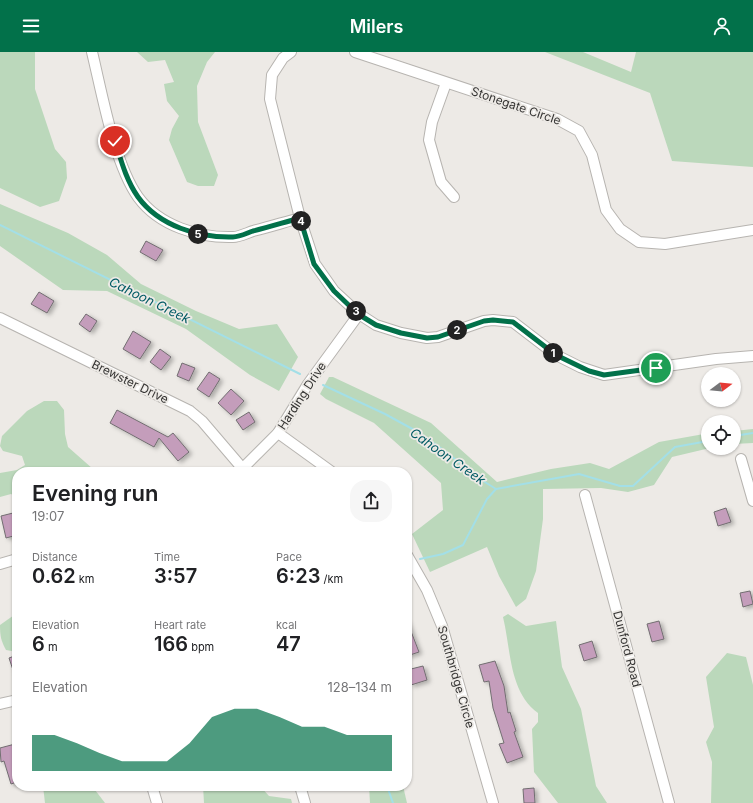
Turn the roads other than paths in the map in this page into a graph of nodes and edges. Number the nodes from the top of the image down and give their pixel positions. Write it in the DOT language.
graph roads {
  1 [pos="92,52"];
  2 [pos="291,52"];
  3 [pos="355,52"];
  4 [pos="446,83"];
  5 [pos="454,197"];
  6 [pos="300,218"];
  7 [pos="753,230"];
  8 [pos="358,314"];
  9 [pos="0,318"];
  10 [pos="753,356"];
  11 [pos="278,433"];
  12 [pos="741,459"];
  13 [pos="238,467"];
  14 [pos="245,467"];
  15 [pos="325,467"];
  16 [pos="585,495"];
  17 [pos="753,501"];
  18 [pos="12,560"];
  19 [pos="0,564"];
  20 [pos="412,564"];
  21 [pos="12,701"];
  22 [pos="0,704"];
  23 [pos="153,791"];
  24 [pos="301,791"];
  25 [pos="157,803"];
  26 [pos="305,803"];
  27 [pos="493,803"];
  28 [pos="669,803"];
  1 -- 6 [label="street"];
  2 -- 6 [label="street"];
  3 -- 4 [label="street, Stonegate Circle"];
  4 -- 5 [label="street"];
  4 -- 7 [label="street, Stonegate Circle"];
  6 -- 8 [label="street"];
  8 -- 10 [label="street"];
  8 -- 11 [label="street, Harding Drive"];
  9 -- 13 [label="street, Brewster Drive"];
  11 -- 14 [label="street, Harding Drive"];
  11 -- 15 [label="street"];
  12 -- 17 [label="street"];
  16 -- 28 [label="street, Dunford Road"];
  18 -- 19 [label="street"];
  20 -- 27 [label="street, Southbridge Circle"];
  21 -- 22 [label="street"];
  23 -- 25 [label="street"];
  24 -- 26 [label="street"];
}
